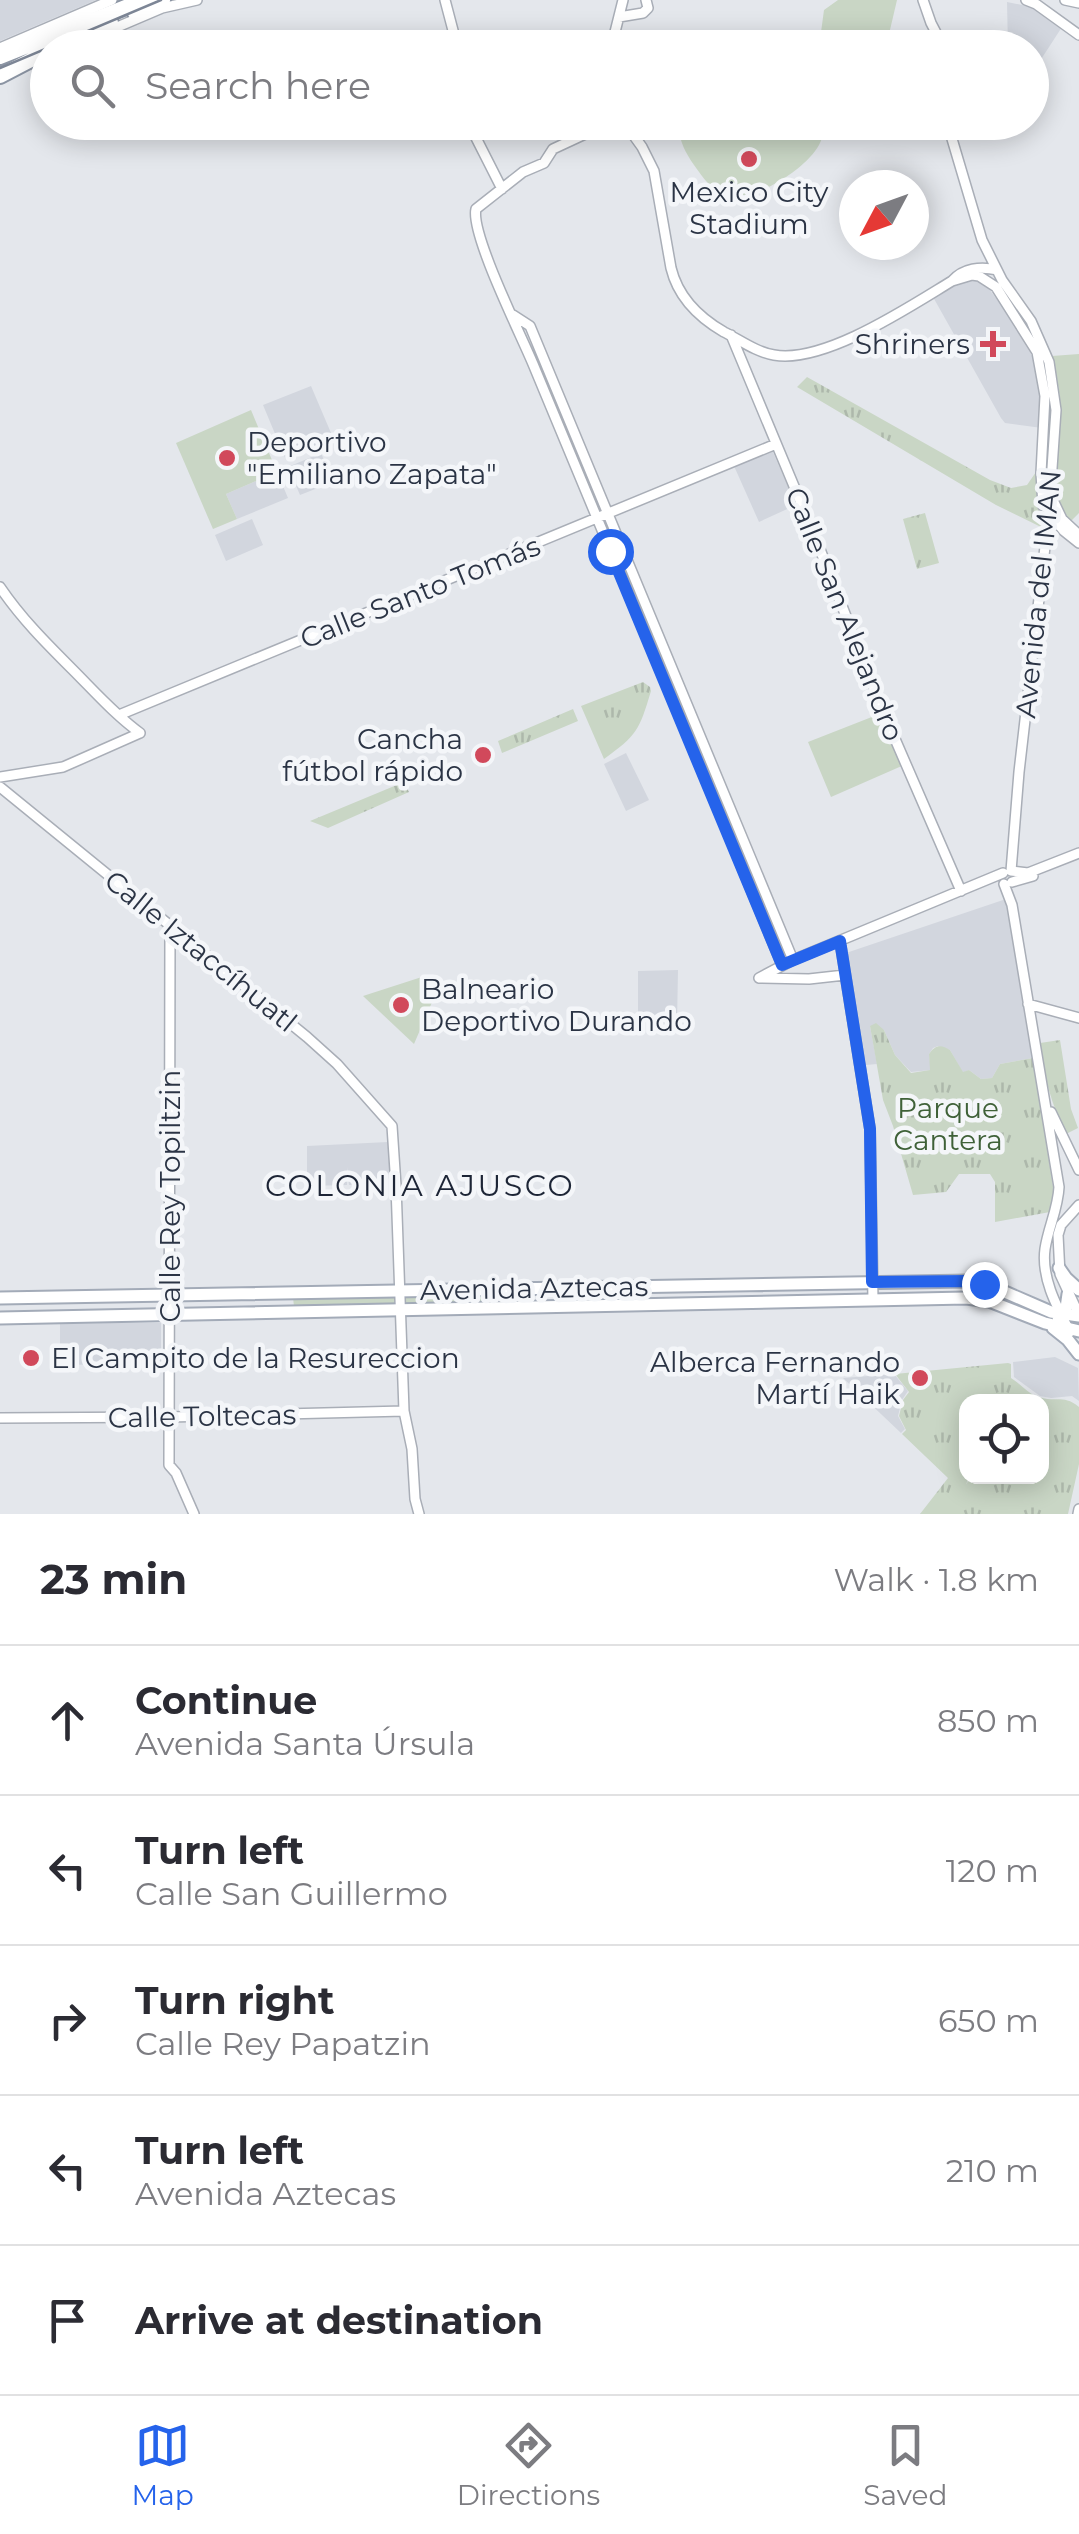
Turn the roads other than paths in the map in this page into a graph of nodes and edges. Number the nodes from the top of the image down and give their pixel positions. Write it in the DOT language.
graph roads {
  1 [pos="143,0"];
  2 [pos="162,0"];
  3 [pos="197,0"];
  4 [pos="445,0"];
  5 [pos="624,0"];
  6 [pos="646,0"];
  7 [pos="924,0"];
  8 [pos="1026,0"];
  9 [pos="1040,0"];
  10 [pos="1065,0"];
  11 [pos="1079,3"];
  12 [pos="119,4"];
  13 [pos="1052,5"];
  14 [pos="619,17"];
  15 [pos="49,30"];
  16 [pos="62,30"];
  17 [pos="97,30"];
  18 [pos="111,30"];
  19 [pos="451,30"];
  20 [pos="616,30"];
  21 [pos="935,30"];
  22 [pos="1079,32"];
  23 [pos="30,37"];
  24 [pos="30,44"];
  25 [pos="0,48"];
  26 [pos="0,58"];
  27 [pos="30,62"];
  28 [pos="0,76"];
  29 [pos="477,140"];
  30 [pos="572,140"];
  31 [pos="637,140"];
  32 [pos="953,140"];
  33 [pos="502,189"];
  34 [pos="980,193"];
  35 [pos="972,204"];
  36 [pos="997,270"];
  37 [pos="952,281"];
  38 [pos="1028,326"];
  39 [pos="731,336"];
  40 [pos="776,444"];
  41 [pos="1046,494"];
  42 [pos="1049,512"];
  43 [pos="603,516"];
  44 [pos="1064,532"];
  45 [pos="1046,533"];
  46 [pos="1079,535"];
  47 [pos="1079,543"];
  48 [pos="0,588"];
  49 [pos="118,716"];
  50 [pos="0,778"];
  51 [pos="0,787"];
  52 [pos="1079,856"];
  53 [pos="1008,877"];
  54 [pos="961,891"];
  55 [pos="170,926"];
  56 [pos="840,941"];
  57 [pos="788,962"];
  58 [pos="845,976"];
  59 [pos="1028,1004"];
  60 [pos="1079,1018"];
  61 [pos="1055,1130"];
  62 [pos="1079,1171"];
  63 [pos="1058,1174"];
  64 [pos="1059,1191"];
  65 [pos="1079,1206"];
  66 [pos="1059,1268"];
  67 [pos="872,1282"];
  68 [pos="400,1290"];
  69 [pos="1074,1292"];
  70 [pos="170,1294"];
  71 [pos="0,1298"];
  72 [pos="872,1300"];
  73 [pos="401,1308"];
  74 [pos="1061,1314"];
  75 [pos="170,1315"];
  76 [pos="1079,1316"];
  77 [pos="0,1318"];
  78 [pos="1045,1323"];
  79 [pos="1073,1330"];
  80 [pos="1079,1354"];
  81 [pos="404,1412"];
  82 [pos="170,1417"];
  83 [pos="0,1418"];
  84 [pos="194,1514"];
  85 [pos="419,1514"];
  1 -- 12 [label="highway"];
  2 -- 17 [label="highway"];
  3 -- 18 [label="street"];
  4 -- 19 [label="street"];
  5 -- 14 [label="street"];
  6 -- 14 [label="street"];
  7 -- 21 [label="street"];
  8 -- 22 [label="street"];
  9 -- 13 [label="street"];
  10 -- 11 [label="street"];
  12 -- 15 [label="street"];
  12 -- 16 [label="highway"];
  13 -- 22 [label="street"];
  14 -- 20 [label="street"];
  23 -- 25 [label="street"];
  24 -- 26 [label="highway"];
  27 -- 28 [label="highway"];
  29 -- 33 [label="street"];
  30 -- 33 [label="street"];
  31 -- 39 [label="street"];
  32 -- 35 [label="street, Avenida del IMAN"];
  33 -- 43 [label="street"];
  34 -- 35 [label="street"];
  35 -- 36 [label="street, Avenida del IMAN"];
  36 -- 37 [label="street"];
  36 -- 38 [label="street, Avenida del IMAN"];
  37 -- 38 [label="street, Avenida del IMAN"];
  37 -- 39 [label="street"];
  38 -- 41 [label="street, Avenida del IMAN"];
  39 -- 40 [label="street, Calle San Alejandro"];
  40 -- 43 [label="street, Calle Santo Tomás"];
  40 -- 54 [label="street, Calle San Alejandro"];
  41 -- 42 [label="street, Avenida del IMAN"];
  41 -- 46 [label="street"];
  41 -- 53 [label="street, Avenida del IMAN"];
  42 -- 44 [label="street"];
  42 -- 45 [label="street, Avenida del IMAN"];
  43 -- 49 [label="street, Calle Santo Tomás"];
  43 -- 57 [label="street"];
  44 -- 45 [label="street"];
  44 -- 47 [label="street"];
  45 -- 53 [label="street, Avenida del IMAN"];
  48 -- 49 [label="street"];
  49 -- 50 [label="street"];
  51 -- 55 [label="street, Calle Iztaccíhuatl"];
  52 -- 53 [label="street"];
  53 -- 54 [label="street"];
  53 -- 59 [label="street, Avenida del IMAN"];
  54 -- 56 [label="street"];
  55 -- 68 [label="street, Calle Iztaccíhuatl"];
  55 -- 70 [label="street, Calle Rey Topiltzin"];
  56 -- 57 [label="street"];
  56 -- 58 [label="street"];
  57 -- 58 [label="street"];
  58 -- 67 [label="street"];
  59 -- 60 [label="street"];
  59 -- 61 [label="street, Avenida del IMAN"];
  61 -- 62 [label="street, Avenida del IMAN"];
  61 -- 63 [label="street, Avenida del IMAN"];
  62 -- 63 [label="street"];
  63 -- 64 [label="street, Avenida del IMAN"];
  64 -- 65 [label="street"];
  64 -- 74 [label="street, Avenida del IMAN"];
  65 -- 66 [label="street"];
  66 -- 69 [label="main road"];
  67 -- 68 [label="main road, Avenida Aztecas"];
  67 -- 72 [label="street"];
  67 -- 74 [label="main road, Avenida Aztecas"];
  68 -- 70 [label="main road, Avenida Aztecas"];
  68 -- 73 [label="street"];
  69 -- 74 [label="main road"];
  69 -- 76 [label="street"];
  70 -- 71 [label="main road, Avenida Aztecas"];
  70 -- 75 [label="street, Calle Rey Topiltzin"];
  72 -- 73 [label="main road, Avenida Aztecas"];
  72 -- 78 [label="main road, Avenida Aztecas"];
  73 -- 75 [label="main road, Avenida Aztecas"];
  73 -- 81 [label="street"];
  74 -- 76 [label="main road"];
  74 -- 78 [label="main road"];
  74 -- 79 [label="street, Avenida del IMAN"];
  75 -- 77 [label="main road, Avenida Aztecas"];
  75 -- 82 [label="street, Calle Rey Topiltzin"];
  78 -- 79 [label="main road"];
  78 -- 80 [label="main road"];
  79 -- 80 [label="street, Avenida del IMAN"];
  81 -- 82 [label="street, Calle Toltecas"];
  81 -- 85 [label="street"];
  82 -- 83 [label="street, Calle Toltecas"];
  82 -- 84 [label="street, Calle Rey Topiltzin"];
}
